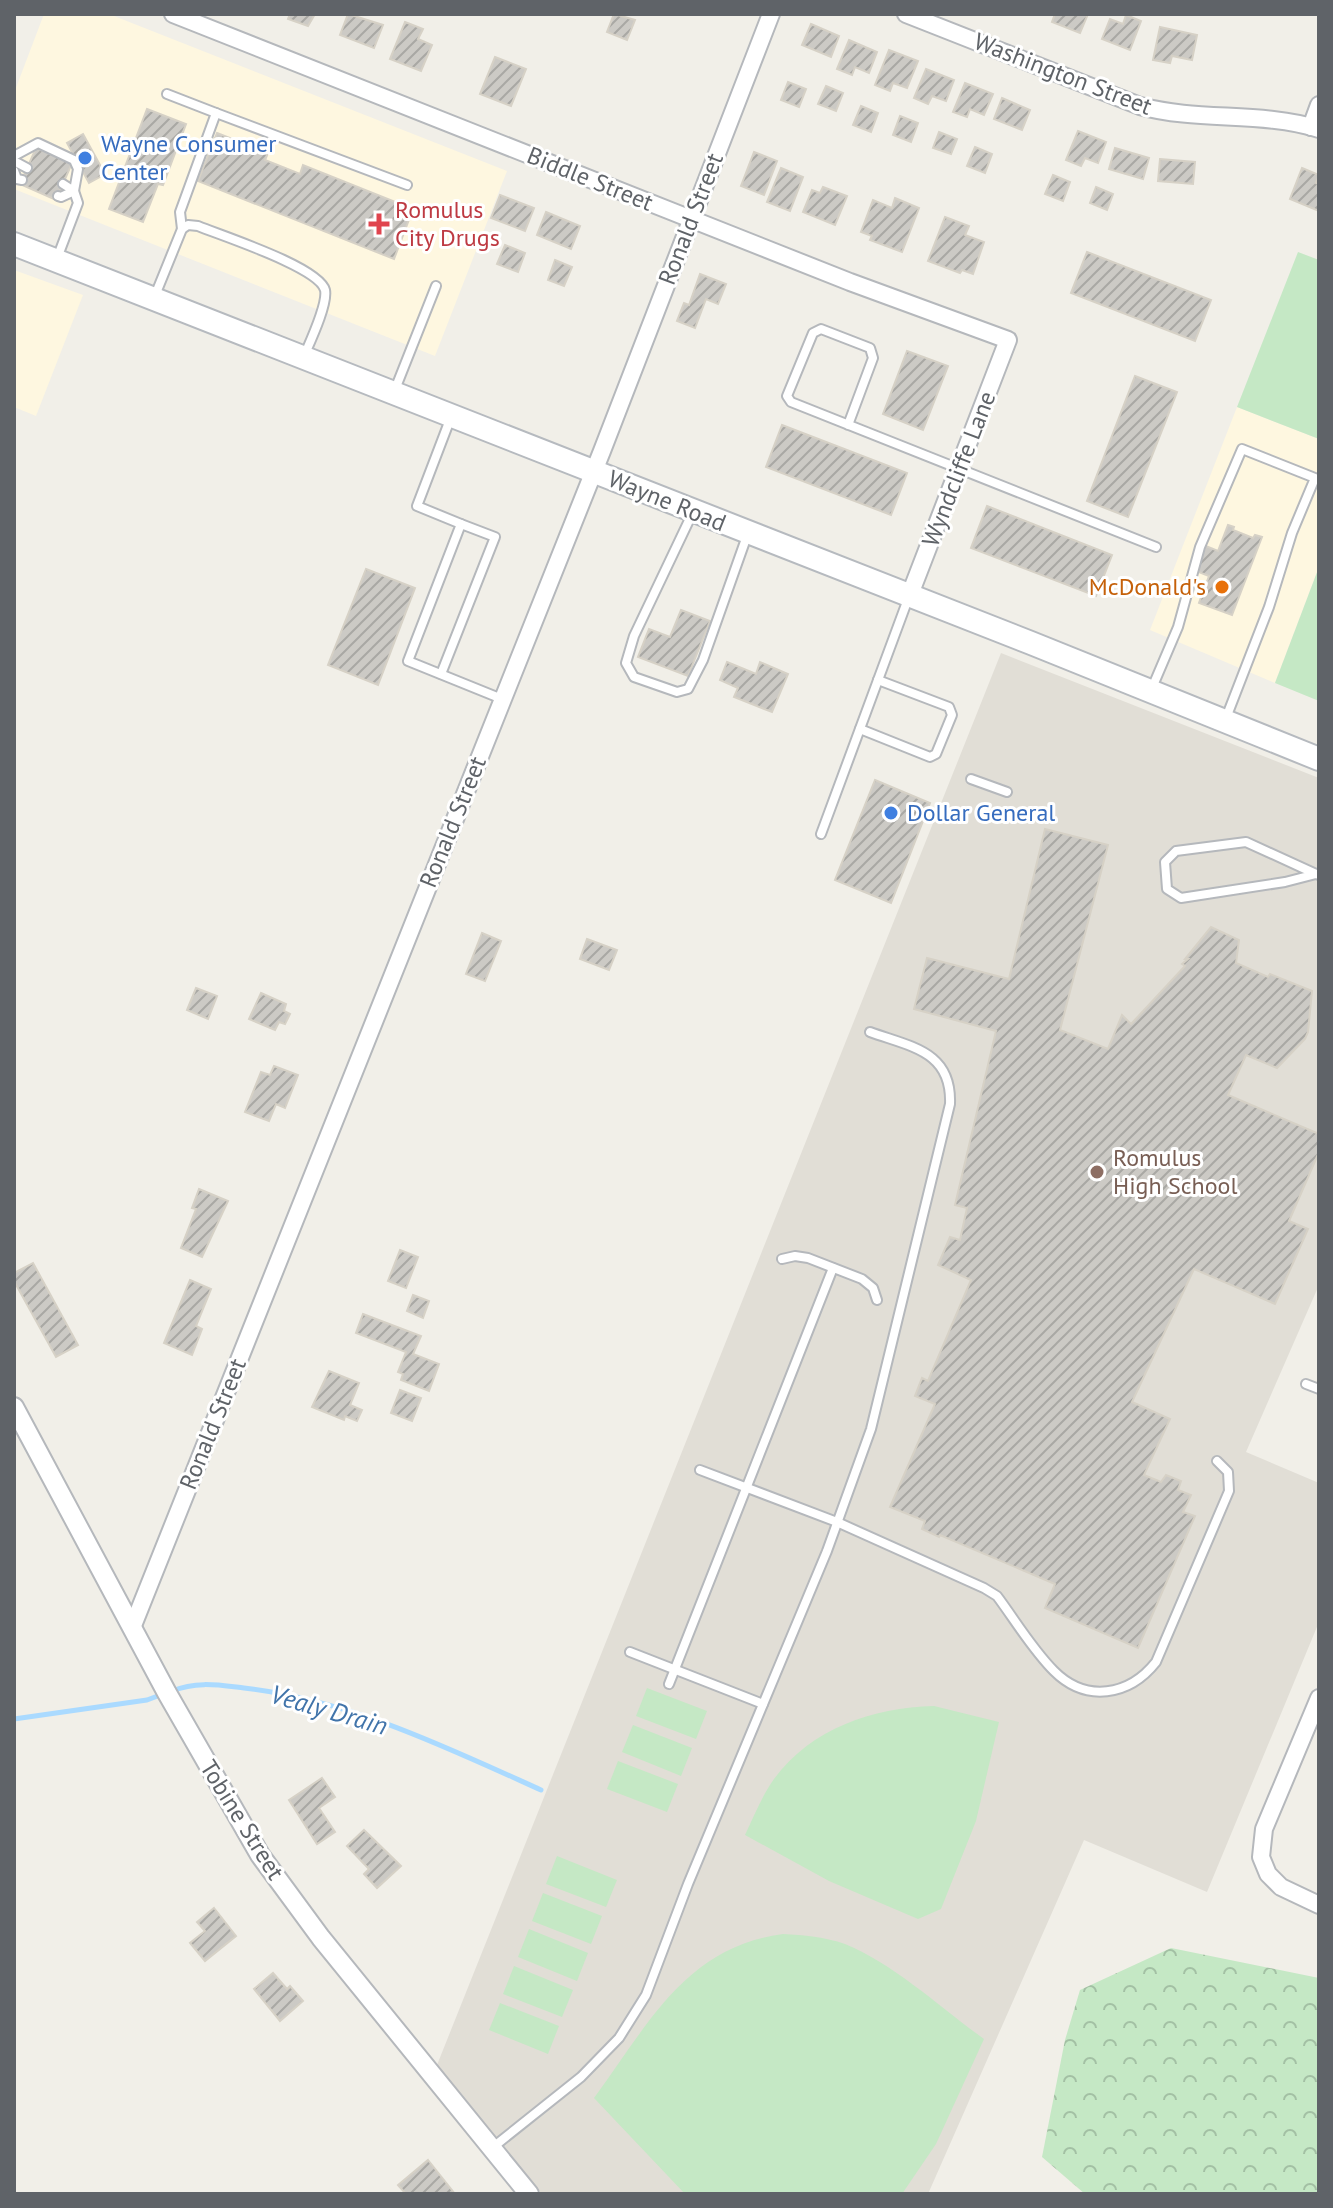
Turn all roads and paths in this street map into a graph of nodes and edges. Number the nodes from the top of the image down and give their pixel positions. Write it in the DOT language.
graph roads {
  1 [pos="173,14"];
  2 [pos="771,14"];
  3 [pos="906,14"];
  4 [pos="167,94"];
  5 [pos="1319,105"];
  6 [pos="216,113"];
  7 [pos="1315,128"];
  8 [pos="14,159"];
  9 [pos="27,168"];
  10 [pos="14,171"];
  11 [pos="22,180"];
  12 [pos="63,184"];
  13 [pos="407,185"];
  14 [pos="74,191"];
  15 [pos="58,196"];
  16 [pos="690,219"];
  17 [pos="182,229"];
  18 [pos="14,244"];
  19 [pos="56,261"];
  20 [pos="436,286"];
  21 [pos="154,299"];
  22 [pos="1008,340"];
  23 [pos="304,358"];
  24 [pos="394,393"];
  25 [pos="451,416"];
  26 [pos="848,425"];
  27 [pos="959,469"];
  28 [pos="592,471"];
  29 [pos="694,511"];
  30 [pos="461,524"];
  31 [pos="748,533"];
  32 [pos="1156,547"];
  33 [pos="909,597"];
  34 [pos="441,674"];
  35 [pos="878,680"];
  36 [pos="1150,692"];
  37 [pos="502,699"];
  38 [pos="1224,722"];
  39 [pos="860,729"];
  40 [pos="1319,759"];
  41 [pos="971,779"];
  42 [pos="1007,792"];
  43 [pos="821,834"];
  44 [pos="1318,874"];
  45 [pos="870,1032"];
  46 [pos="782,1259"];
  47 [pos="833,1268"];
  48 [pos="877,1300"];
  49 [pos="1306,1384"];
  50 [pos="1319,1389"];
  51 [pos="14,1407"];
  52 [pos="1217,1461"];
  53 [pos="700,1470"];
  54 [pos="748,1488"];
  55 [pos="837,1522"];
  56 [pos="132,1628"];
  57 [pos="630,1652"];
  58 [pos="675,1670"];
  59 [pos="669,1684"];
  60 [pos="1319,1698"];
  61 [pos="763,1704"];
  62 [pos="1319,1905"];
  63 [pos="492,2148"];
  64 [pos="529,2194"];
  1 -- 16 [label="street, Biddle Street"];
  2 -- 16 [label="street, Ronald Street"];
  3 -- 7 [label="street, Washington Street"];
  4 -- 6 [label="lane"];
  5 -- 7 [label="street"];
  6 -- 13 [label="lane"];
  6 -- 17 [label="lane"];
  8 -- 9 [label="lane"];
  8 -- 14 [label="lane"];
  10 -- 11 [label="lane"];
  12 -- 14 [label="lane"];
  14 -- 15 [label="lane"];
  14 -- 19 [label="lane"];
  16 -- 22 [label="street, Biddle Street"];
  16 -- 28 [label="street, Ronald Street"];
  17 -- 21 [label="lane"];
  17 -- 23 [label="lane"];
  18 -- 19 [label="main road, Wayne Road"];
  19 -- 21 [label="main road, Wayne Road"];
  20 -- 24 [label="lane"];
  21 -- 23 [label="main road, Wayne Road"];
  22 -- 27 [label="street, Wyndcliffe Lane"];
  23 -- 24 [label="main road, Wayne Road"];
  24 -- 25 [label="main road, Wayne Road"];
  25 -- 28 [label="main road, Wayne Road"];
  25 -- 30 [label="lane"];
  26 -- 26 [label="lane"];
  26 -- 27 [label="lane"];
  27 -- 32 [label="lane"];
  27 -- 33 [label="street, Wyndcliffe Lane"];
  28 -- 29 [label="main road, Wayne Road"];
  28 -- 37 [label="street, Ronald Street"];
  29 -- 31 [label="main road, Wayne Road"];
  29 -- 31 [label="lane"];
  30 -- 34 [label="lane"];
  30 -- 34 [label="lane"];
  31 -- 33 [label="main road, Wayne Road"];
  33 -- 35 [label="lane"];
  33 -- 36 [label="main road, Wayne Road"];
  34 -- 37 [label="lane"];
  35 -- 39 [label="lane"];
  35 -- 39 [label="lane"];
  36 -- 38 [label="main road, Wayne Road"];
  36 -- 38 [label="lane"];
  37 -- 56 [label="street, Ronald Street"];
  38 -- 40 [label="main road, Wayne Road"];
  39 -- 43 [label="lane"];
  41 -- 42 [label="lane"];
  44 -- 44 [label="lane"];
  45 -- 55 [label="lane"];
  46 -- 47 [label="lane"];
  47 -- 48 [label="lane"];
  47 -- 54 [label="lane"];
  49 -- 50 [label="lane"];
  51 -- 56 [label="street, Tobine Street"];
  52 -- 55 [label="lane"];
  53 -- 54 [label="lane"];
  54 -- 55 [label="lane"];
  54 -- 58 [label="lane"];
  55 -- 61 [label="lane"];
  56 -- 63 [label="street, Tobine Street"];
  57 -- 58 [label="lane"];
  58 -- 59 [label="lane"];
  58 -- 61 [label="lane"];
  60 -- 62 [label="street"];
  61 -- 63 [label="lane"];
  63 -- 64 [label="street, Tobine Street"];
}
